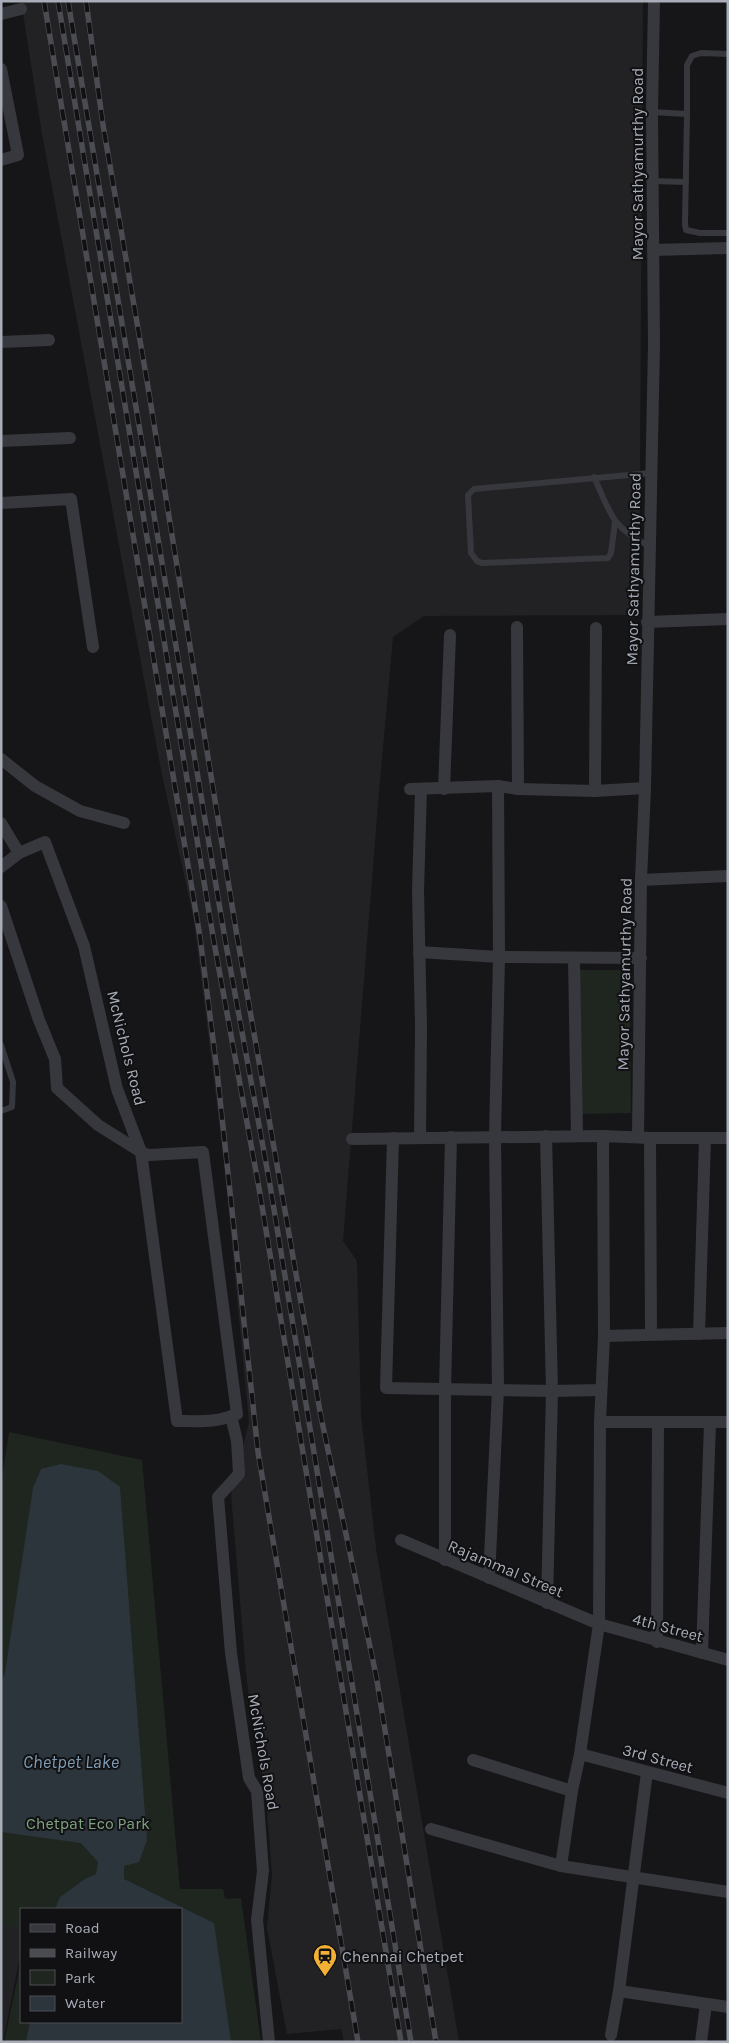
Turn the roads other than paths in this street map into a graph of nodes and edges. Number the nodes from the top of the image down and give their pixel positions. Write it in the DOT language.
graph roads {
  1 [pos="654,1"];
  2 [pos="20,9"];
  3 [pos="1,14"];
  4 [pos="728,54"];
  5 [pos="1,69"];
  6 [pos="652,112"];
  7 [pos="687,114"];
  8 [pos="1,160"];
  9 [pos="652,181"];
  10 [pos="686,182"];
  11 [pos="728,233"];
  12 [pos="728,248"];
  13 [pos="653,250"];
  14 [pos="49,340"];
  15 [pos="1,342"];
  16 [pos="70,438"];
  17 [pos="1,441"];
  18 [pos="651,473"];
  19 [pos="594,478"];
  20 [pos="1,503"];
  21 [pos="614,522"];
  22 [pos="649,546"];
  23 [pos="728,619"];
  24 [pos="647,622"];
  25 [pos="517,627"];
  26 [pos="596,628"];
  27 [pos="450,635"];
  28 [pos="92,647"];
  29 [pos="1,759"];
  30 [pos="498,786"];
  31 [pos="645,788"];
  32 [pos="444,789"];
  33 [pos="518,789"];
  34 [pos="595,791"];
  35 [pos="1,823"];
  36 [pos="124,823"];
  37 [pos="19,854"];
  38 [pos="1,867"];
  39 [pos="728,876"];
  40 [pos="641,880"];
  41 [pos="1,906"];
  42 [pos="419,952"];
  43 [pos="499,958"];
  44 [pos="574,958"];
  45 [pos="641,958"];
  46 [pos="1,1045"];
  47 [pos="1,1112"];
  48 [pos="495,1136"];
  49 [pos="546,1136"];
  50 [pos="577,1136"];
  51 [pos="603,1136"];
  52 [pos="450,1137"];
  53 [pos="393,1138"];
  54 [pos="420,1138"];
  55 [pos="644,1138"];
  56 [pos="728,1138"];
  57 [pos="352,1139"];
  58 [pos="705,1139"];
  59 [pos="141,1152"];
  60 [pos="728,1333"];
  61 [pos="651,1334"];
  62 [pos="698,1334"];
  63 [pos="604,1336"];
  64 [pos="445,1390"];
  65 [pos="498,1390"];
  66 [pos="601,1390"];
  67 [pos="552,1391"];
  68 [pos="231,1416"];
  69 [pos="600,1422"];
  70 [pos="658,1422"];
  71 [pos="728,1422"];
  72 [pos="710,1423"];
  73 [pos="401,1540"];
  74 [pos="445,1560"];
  75 [pos="489,1578"];
  76 [pos="547,1603"];
  77 [pos="599,1624"];
  78 [pos="657,1642"];
  79 [pos="702,1653"];
  80 [pos="728,1660"];
  81 [pos="580,1754"];
  82 [pos="473,1760"];
  83 [pos="647,1772"];
  84 [pos="572,1791"];
  85 [pos="728,1794"];
  86 [pos="431,1829"];
  87 [pos="561,1866"];
  88 [pos="633,1876"];
  89 [pos="728,1892"];
  90 [pos="619,1991"];
  91 [pos="706,2004"];
  92 [pos="728,2007"];
  93 [pos="612,2034"];
  94 [pos="269,2042"];
  95 [pos="701,2042"];
  1 -- 6 [label="street, Mayor Sathyamurthy Road"];
  2 -- 3 [label="street"];
  4 -- 7 [label="lane"];
  5 -- 8 [label="street"];
  6 -- 7 [label="lane"];
  6 -- 9 [label="street, Mayor Sathyamurthy Road"];
  7 -- 10 [label="lane"];
  9 -- 10 [label="lane"];
  9 -- 13 [label="street, Mayor Sathyamurthy Road"];
  10 -- 11 [label="lane"];
  12 -- 13 [label="street"];
  13 -- 18 [label="street, Mayor Sathyamurthy Road"];
  14 -- 15 [label="street"];
  16 -- 17 [label="street"];
  18 -- 19 [label="lane"];
  18 -- 22 [label="street, Mayor Sathyamurthy Road"];
  19 -- 21 [label="lane"];
  19 -- 21 [label="lane"];
  20 -- 28 [label="street"];
  21 -- 22 [label="lane"];
  22 -- 24 [label="street, Mayor Sathyamurthy Road"];
  23 -- 24 [label="street"];
  24 -- 31 [label="street, Mayor Sathyamurthy Road"];
  25 -- 33 [label="street"];
  26 -- 34 [label="street"];
  27 -- 32 [label="street"];
  29 -- 36 [label="street"];
  30 -- 32 [label="street"];
  30 -- 33 [label="street"];
  30 -- 43 [label="street"];
  31 -- 34 [label="street"];
  31 -- 40 [label="street, Mayor Sathyamurthy Road"];
  32 -- 42 [label="street"];
  33 -- 34 [label="street"];
  35 -- 37 [label="street"];
  37 -- 38 [label="street, McNichols Road"];
  37 -- 59 [label="street, McNichols Road"];
  39 -- 40 [label="street"];
  40 -- 45 [label="street, Mayor Sathyamurthy Road"];
  41 -- 59 [label="street"];
  42 -- 43 [label="street"];
  42 -- 54 [label="street"];
  43 -- 44 [label="street"];
  43 -- 48 [label="street"];
  44 -- 45 [label="street"];
  44 -- 50 [label="street"];
  45 -- 55 [label="street, Mayor Sathyamurthy Road"];
  46 -- 47 [label="lane"];
  48 -- 49 [label="street"];
  48 -- 52 [label="street"];
  48 -- 65 [label="street"];
  49 -- 50 [label="street"];
  49 -- 67 [label="street"];
  50 -- 51 [label="street"];
  51 -- 55 [label="street"];
  51 -- 63 [label="street"];
  52 -- 54 [label="street"];
  52 -- 64 [label="street"];
  53 -- 54 [label="street"];
  53 -- 57 [label="street"];
  53 -- 64 [label="street"];
  55 -- 58 [label="street"];
  55 -- 61 [label="street, Mayor Sathyamurthy Road"];
  56 -- 58 [label="street"];
  58 -- 62 [label="street"];
  59 -- 68 [label="street"];
  59 -- 68 [label="street"];
  60 -- 62 [label="street"];
  61 -- 62 [label="street"];
  61 -- 63 [label="street"];
  63 -- 66 [label="street"];
  64 -- 65 [label="street"];
  64 -- 74 [label="street"];
  65 -- 67 [label="street"];
  65 -- 75 [label="street"];
  66 -- 67 [label="street"];
  66 -- 69 [label="street"];
  67 -- 76 [label="street"];
  68 -- 94 [label="street, McNichols Road"];
  69 -- 70 [label="street"];
  69 -- 77 [label="street"];
  70 -- 72 [label="street"];
  70 -- 78 [label="street"];
  71 -- 72 [label="street"];
  72 -- 79 [label="street"];
  73 -- 74 [label="street, Rajammal Street"];
  74 -- 75 [label="street, Rajammal Street"];
  75 -- 76 [label="street, Rajammal Street"];
  76 -- 77 [label="street, Rajammal Street"];
  77 -- 78 [label="street, 4th Street"];
  77 -- 81 [label="street"];
  78 -- 79 [label="street, 4th Street"];
  79 -- 80 [label="street, 4th Street"];
  81 -- 83 [label="street, 3rd Street"];
  81 -- 84 [label="street"];
  82 -- 84 [label="street"];
  83 -- 85 [label="street, 3rd Street"];
  83 -- 88 [label="street"];
  84 -- 87 [label="street"];
  86 -- 87 [label="street"];
  87 -- 88 [label="street"];
  88 -- 89 [label="street"];
  88 -- 90 [label="street"];
  90 -- 91 [label="street"];
  90 -- 93 [label="street"];
  91 -- 92 [label="street"];
  91 -- 95 [label="street"];
}
